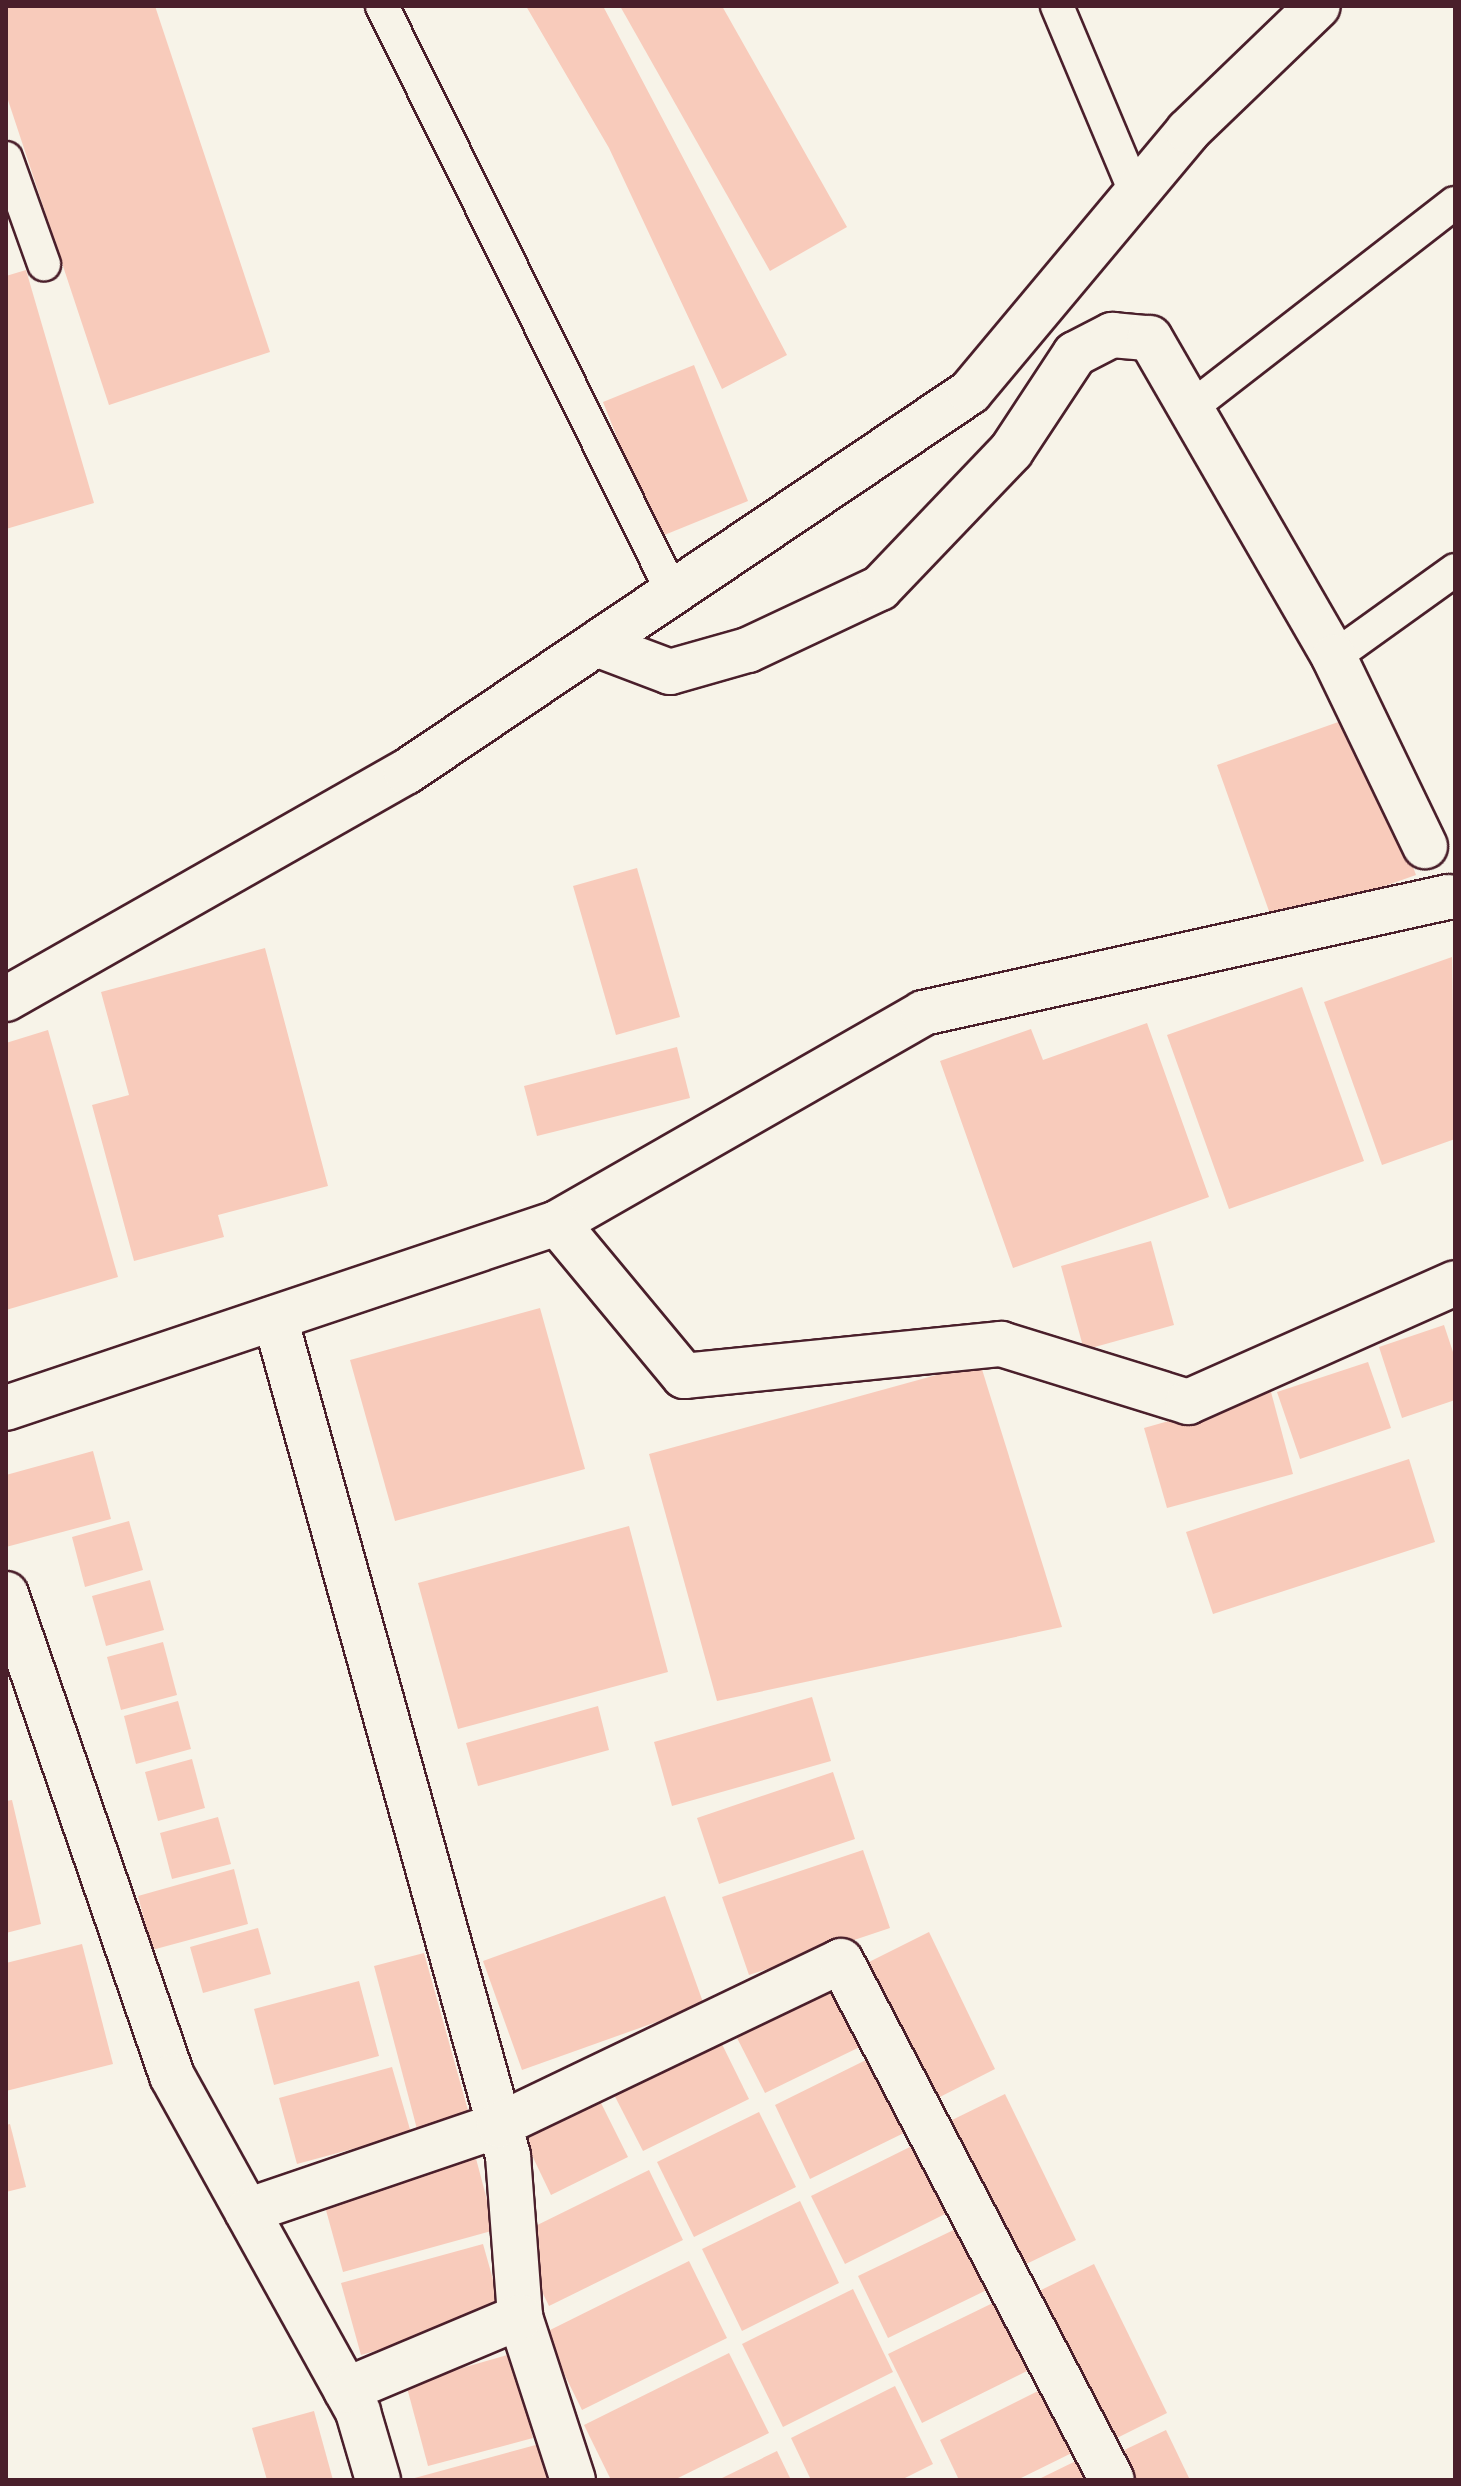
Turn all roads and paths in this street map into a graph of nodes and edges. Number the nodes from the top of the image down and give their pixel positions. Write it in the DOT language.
graph roads {
  1 [pos="382,6"];
  2 [pos="1057,6"];
  3 [pos="1318,6"];
  4 [pos="6,158"];
  5 [pos="1136,194"];
  6 [pos="1455,203"];
  7 [pos="44,264"];
  8 [pos="1189,409"];
  9 [pos="1455,570"];
  10 [pos="673,593"];
  11 [pos="596,644"];
  12 [pos="1334,657"];
  13 [pos="1440,836"];
  14 [pos="1452,904"];
  15 [pos="6,999"];
  16 [pos="557,1223"];
  17 [pos="1455,1283"];
  18 [pos="275,1318"];
  19 [pos="6,1408"];
  20 [pos="6,1594"];
  21 [pos="499,2125"];
  22 [pos="247,2211"];
  23 [pos="520,2317"];
  24 [pos="346,2390"];
  25 [pos="378,2480"];
  26 [pos="573,2480"];
  27 [pos="1112,2480"];
  1 -- 10 [label="lane"];
  2 -- 5 [label="lane"];
  3 -- 5 [label="street"];
  4 -- 7 [label="lane"];
  5 -- 10 [label="street"];
  6 -- 8 [label="lane"];
  8 -- 11 [label="street"];
  8 -- 12 [label="street"];
  9 -- 12 [label="lane"];
  10 -- 11 [label="street"];
  11 -- 15 [label="street"];
  12 -- 13 [label="street"];
  13 -- 14 [label="street"];
  14 -- 16 [label="street"];
  16 -- 17 [label="street"];
  16 -- 18 [label="street"];
  18 -- 19 [label="street"];
  18 -- 21 [label="street"];
  20 -- 22 [label="street"];
  21 -- 22 [label="street"];
  21 -- 23 [label="street"];
  21 -- 27 [label="street"];
  22 -- 24 [label="street"];
  23 -- 24 [label="street"];
  23 -- 26 [label="street"];
  24 -- 25 [label="street"];
}
